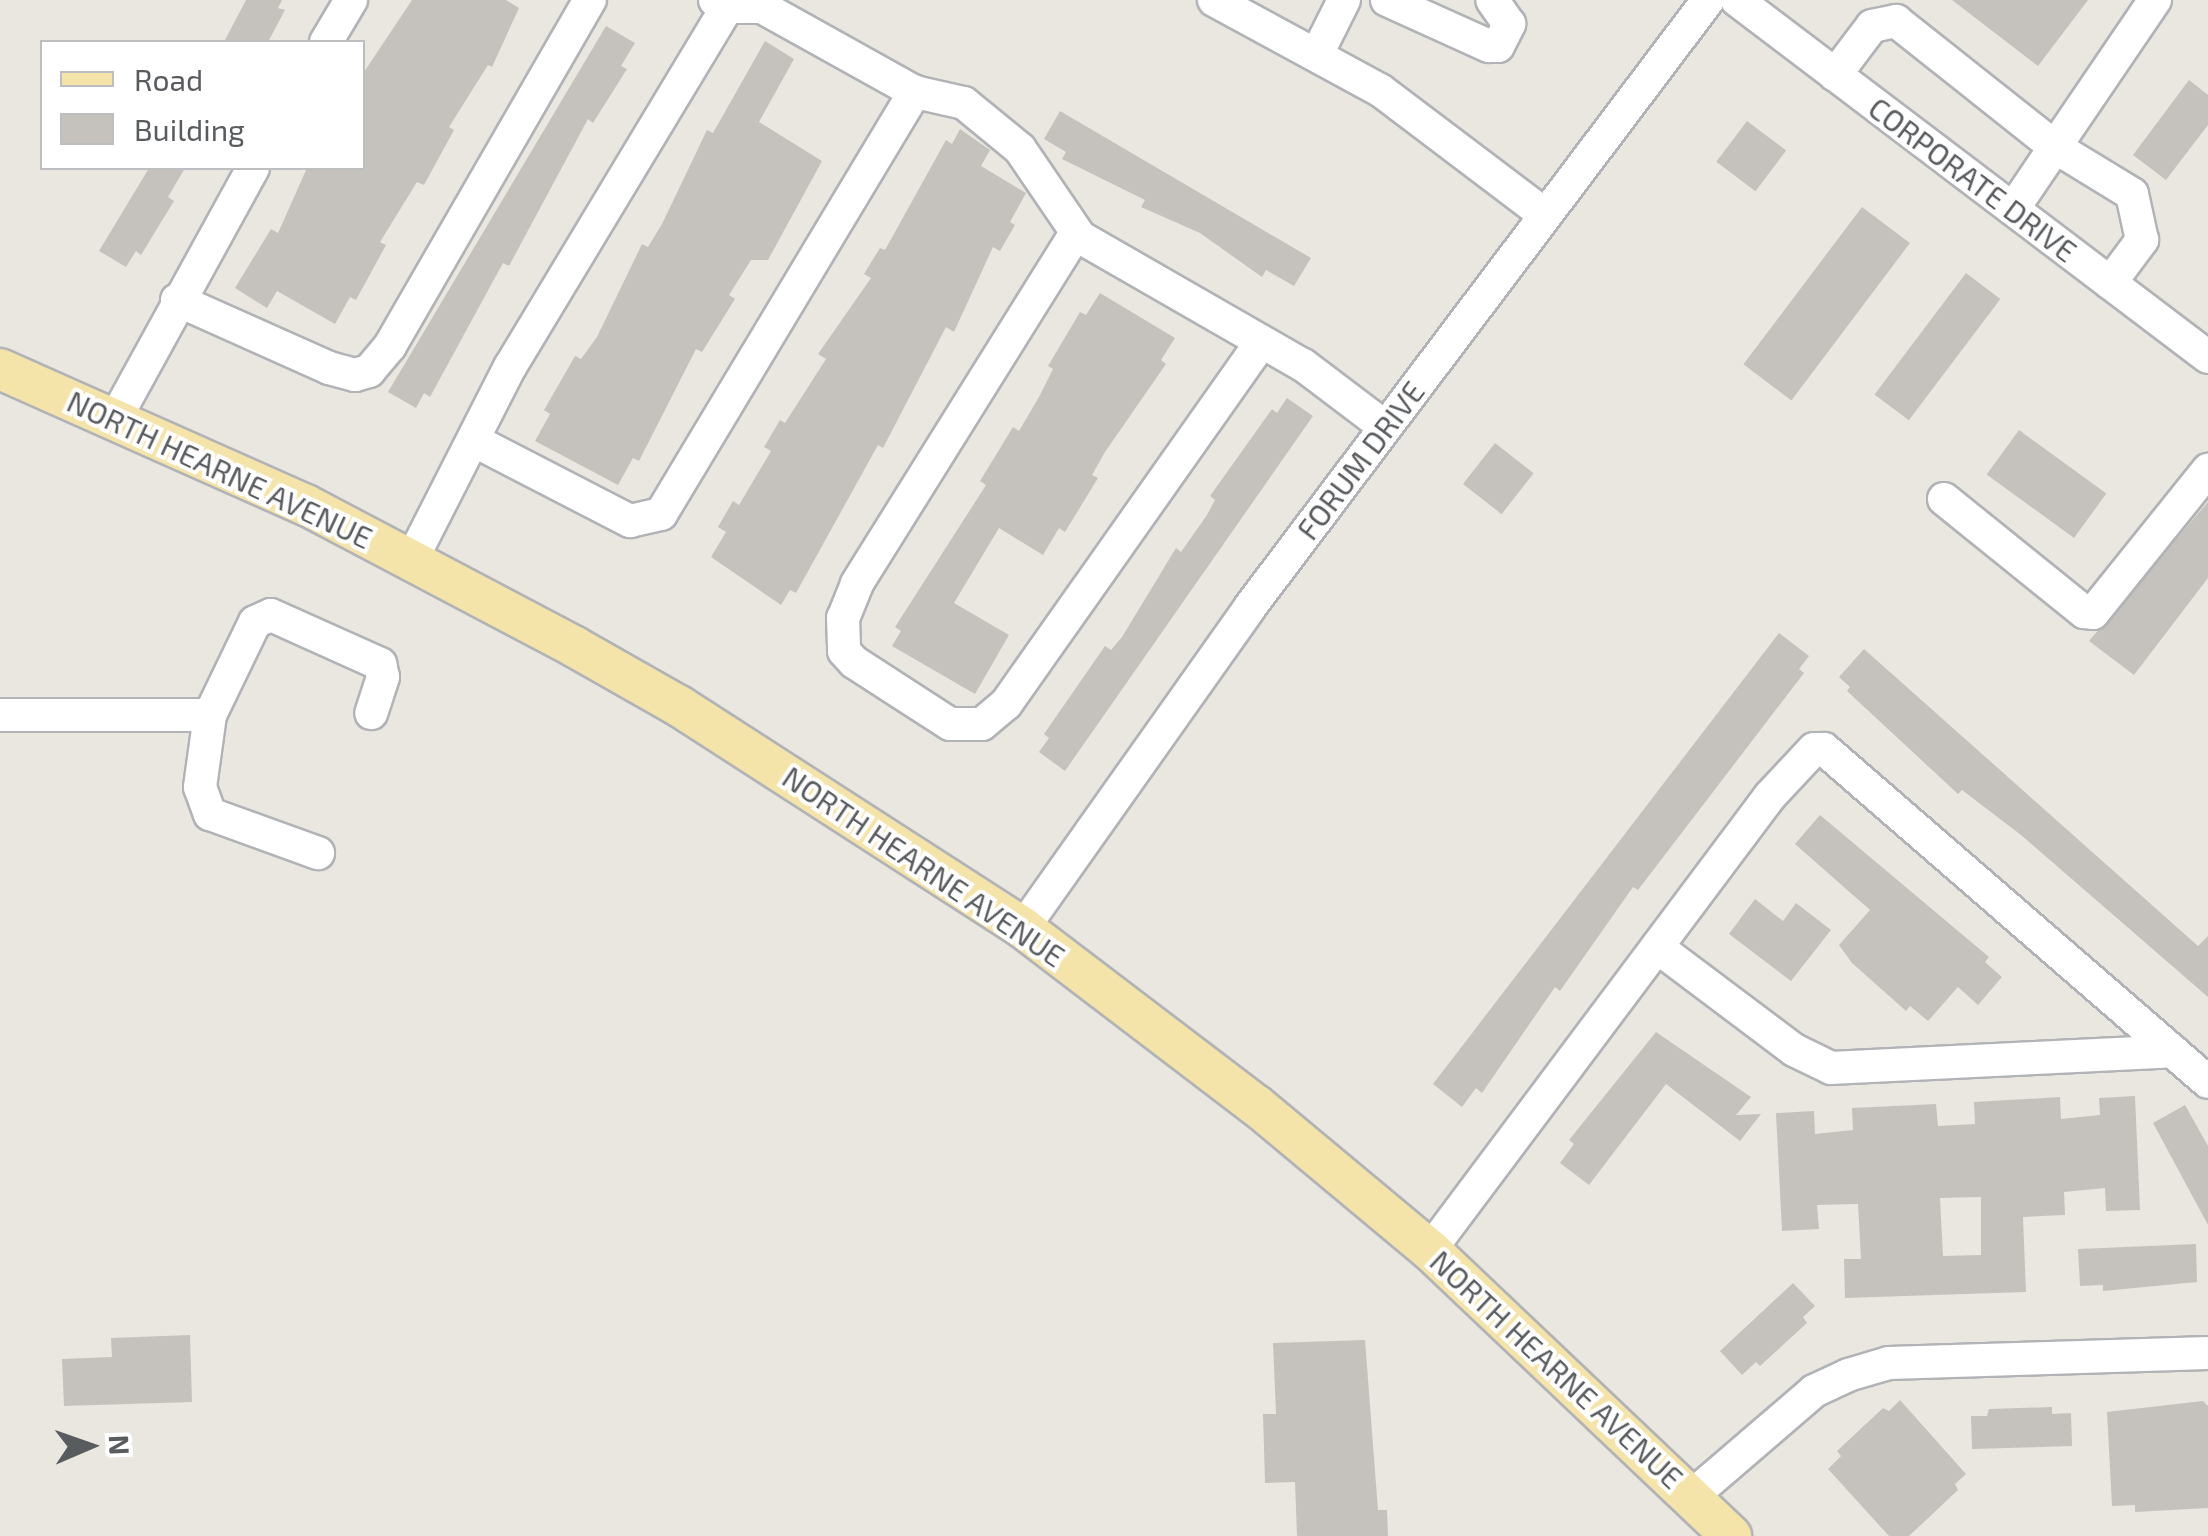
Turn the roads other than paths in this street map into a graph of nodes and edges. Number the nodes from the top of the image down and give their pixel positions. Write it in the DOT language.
graph roads {
  1 [pos="351,0"];
  2 [pos="590,0"];
  3 [pos="1214,0"];
  4 [pos="1344,0"];
  5 [pos="1387,0"];
  6 [pos="1492,0"];
  7 [pos="1708,0"];
  8 [pos="1738,0"];
  9 [pos="2155,0"];
  10 [pos="721,4"];
  11 [pos="327,40"];
  12 [pos="1318,52"];
  13 [pos="1836,74"];
  14 [pos="915,92"];
  15 [pos="2055,148"];
  16 [pos="252,170"];
  17 [pos="2013,209"];
  18 [pos="1546,214"];
  19 [pos="1076,233"];
  20 [pos="2110,283"];
  21 [pos="177,300"];
  22 [pos="1261,342"];
  23 [pos="2208,357"];
  24 [pos="0,370"];
  25 [pos="115,419"];
  26 [pos="1385,427"];
  27 [pos="473,440"];
  28 [pos="2208,470"];
  29 [pos="1944,499"];
  30 [pos="412,559"];
  31 [pos="370,713"];
  32 [pos="0,715"];
  33 [pos="210,715"];
  34 [pos="318,853"];
  35 [pos="1023,928"];
  36 [pos="1657,947"];
  37 [pos="2173,1051"];
  38 [pos="2208,1082"];
  39 [pos="1430,1250"];
  40 [pos="2208,1354"];
  41 [pos="1692,1496"];
  42 [pos="1731,1536"];
  1 -- 11 [label="street"];
  2 -- 21 [label="street"];
  3 -- 12 [label="street"];
  4 -- 12 [label="street"];
  5 -- 6 [label="street"];
  7 -- 18 [label="street, FORUM DRIVE"];
  8 -- 13 [label="street, CORPORATE DRIVE"];
  9 -- 15 [label="street"];
  10 -- 14 [label="street"];
  10 -- 27 [label="street"];
  12 -- 18 [label="street"];
  13 -- 15 [label="street"];
  13 -- 17 [label="street, CORPORATE DRIVE"];
  14 -- 19 [label="street"];
  14 -- 27 [label="street"];
  15 -- 17 [label="street"];
  15 -- 20 [label="street"];
  16 -- 21 [label="street"];
  17 -- 20 [label="street, CORPORATE DRIVE"];
  18 -- 26 [label="street, FORUM DRIVE"];
  19 -- 22 [label="street"];
  19 -- 22 [label="street"];
  20 -- 23 [label="street, CORPORATE DRIVE"];
  21 -- 25 [label="street"];
  22 -- 26 [label="street"];
  24 -- 25 [label="main road, NORTH HEARNE AVENUE"];
  25 -- 30 [label="main road, NORTH HEARNE AVENUE"];
  26 -- 35 [label="street, FORUM DRIVE"];
  27 -- 30 [label="street"];
  28 -- 29 [label="street"];
  30 -- 35 [label="main road, NORTH HEARNE AVENUE"];
  31 -- 33 [label="street"];
  32 -- 33 [label="street"];
  33 -- 34 [label="street"];
  35 -- 39 [label="main road, NORTH HEARNE AVENUE"];
  36 -- 37 [label="street"];
  36 -- 37 [label="street"];
  36 -- 39 [label="street"];
  37 -- 38 [label="street"];
  39 -- 41 [label="main road, NORTH HEARNE AVENUE"];
  40 -- 41 [label="street"];
  41 -- 42 [label="main road, NORTH HEARNE AVENUE"];
}
